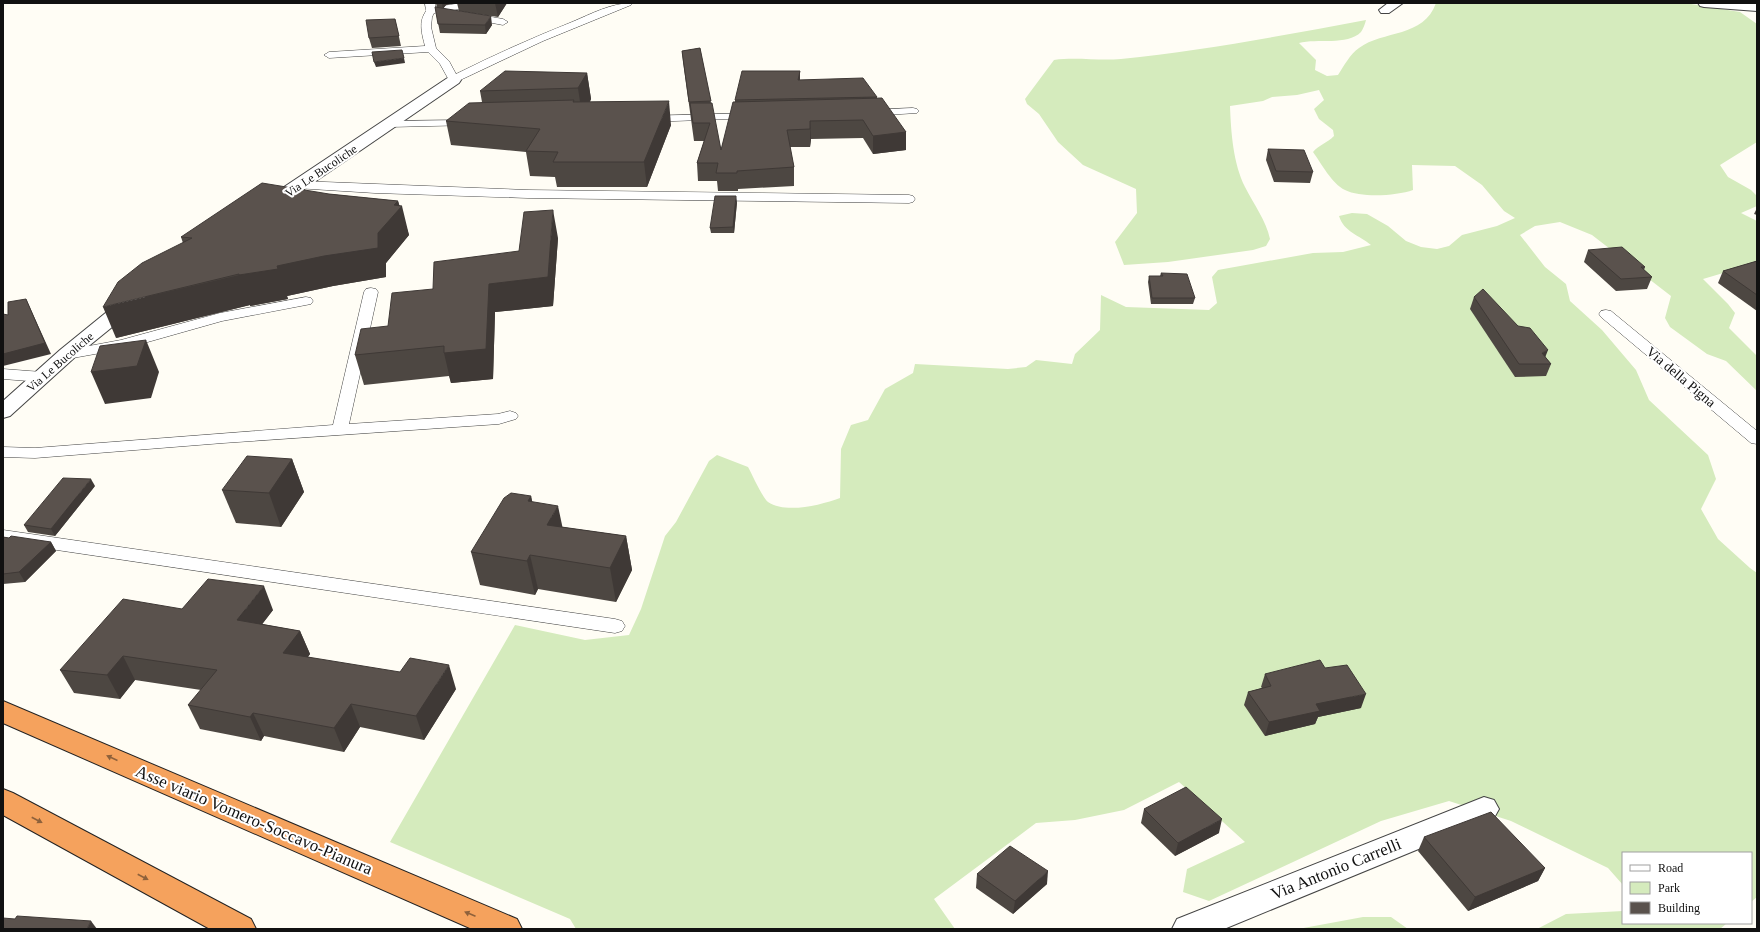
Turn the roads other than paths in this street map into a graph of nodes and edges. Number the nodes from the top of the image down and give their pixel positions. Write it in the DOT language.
graph roads {
  1 [pos="479,3"];
  2 [pos="628,3"];
  3 [pos="1397,3"];
  4 [pos="1704,3"];
  5 [pos="431,7"];
  6 [pos="1757,8"];
  7 [pos="1385,10"];
  8 [pos="503,22"];
  9 [pos="432,49"];
  10 [pos="329,55"];
  11 [pos="454,80"];
  12 [pos="912,111"];
  13 [pos="860,113"];
  14 [pos="761,116"];
  15 [pos="637,119"];
  16 [pos="480,123"];
  17 [pos="390,124"];
  18 [pos="300,185"];
  19 [pos="909,199"];
  20 [pos="269,210"];
  21 [pos="143,292"];
  22 [pos="371,292"];
  23 [pos="306,301"];
  24 [pos="1606,314"];
  25 [pos="67,354"];
  26 [pos="3,374"];
  27 [pos="42,377"];
  28 [pos="3,412"];
  29 [pos="510,416"];
  30 [pos="340,430"];
  31 [pos="1757,439"];
  32 [pos="3,452"];
  33 [pos="3,536"];
  34 [pos="615,626"];
  35 [pos="3,711"];
  36 [pos="3,801"];
  37 [pos="1484,809"];
  38 [pos="240,929"];
  39 [pos="506,929"];
  40 [pos="1188,929"];
  1 -- 5 [label="lane"];
  2 -- 11 [label="lane, Via Le Bucoliche"];
  3 -- 7 [label="street"];
  4 -- 6 [label="street"];
  5 -- 8 [label="lane"];
  5 -- 9 [label="lane"];
  9 -- 10 [label="lane"];
  9 -- 11 [label="lane"];
  11 -- 17 [label="street, Via Le Bucoliche"];
  12 -- 13 [label="lane"];
  14 -- 15 [label="lane"];
  16 -- 17 [label="lane"];
  17 -- 18 [label="street, Via Le Bucoliche"];
  18 -- 19 [label="lane"];
  18 -- 20 [label="street, Via Le Bucoliche"];
  21 -- 25 [label="street, Via Le Bucoliche"];
  22 -- 30 [label="lane"];
  23 -- 25 [label="lane"];
  24 -- 31 [label="lane, Via della Pigna"];
  25 -- 27 [label="street, Via Le Bucoliche"];
  26 -- 27 [label="lane"];
  27 -- 28 [label="street, Via Le Bucoliche"];
  29 -- 30 [label="lane"];
  30 -- 32 [label="lane"];
  33 -- 34 [label="lane"];
  39 -- 35 [label="highway, Asse viario Vomero-Soccavo-Pianura, one-way"];
  36 -- 38 [label="highway, one-way"];
  37 -- 40 [label="street, Via Antonio Carrelli"];
}
